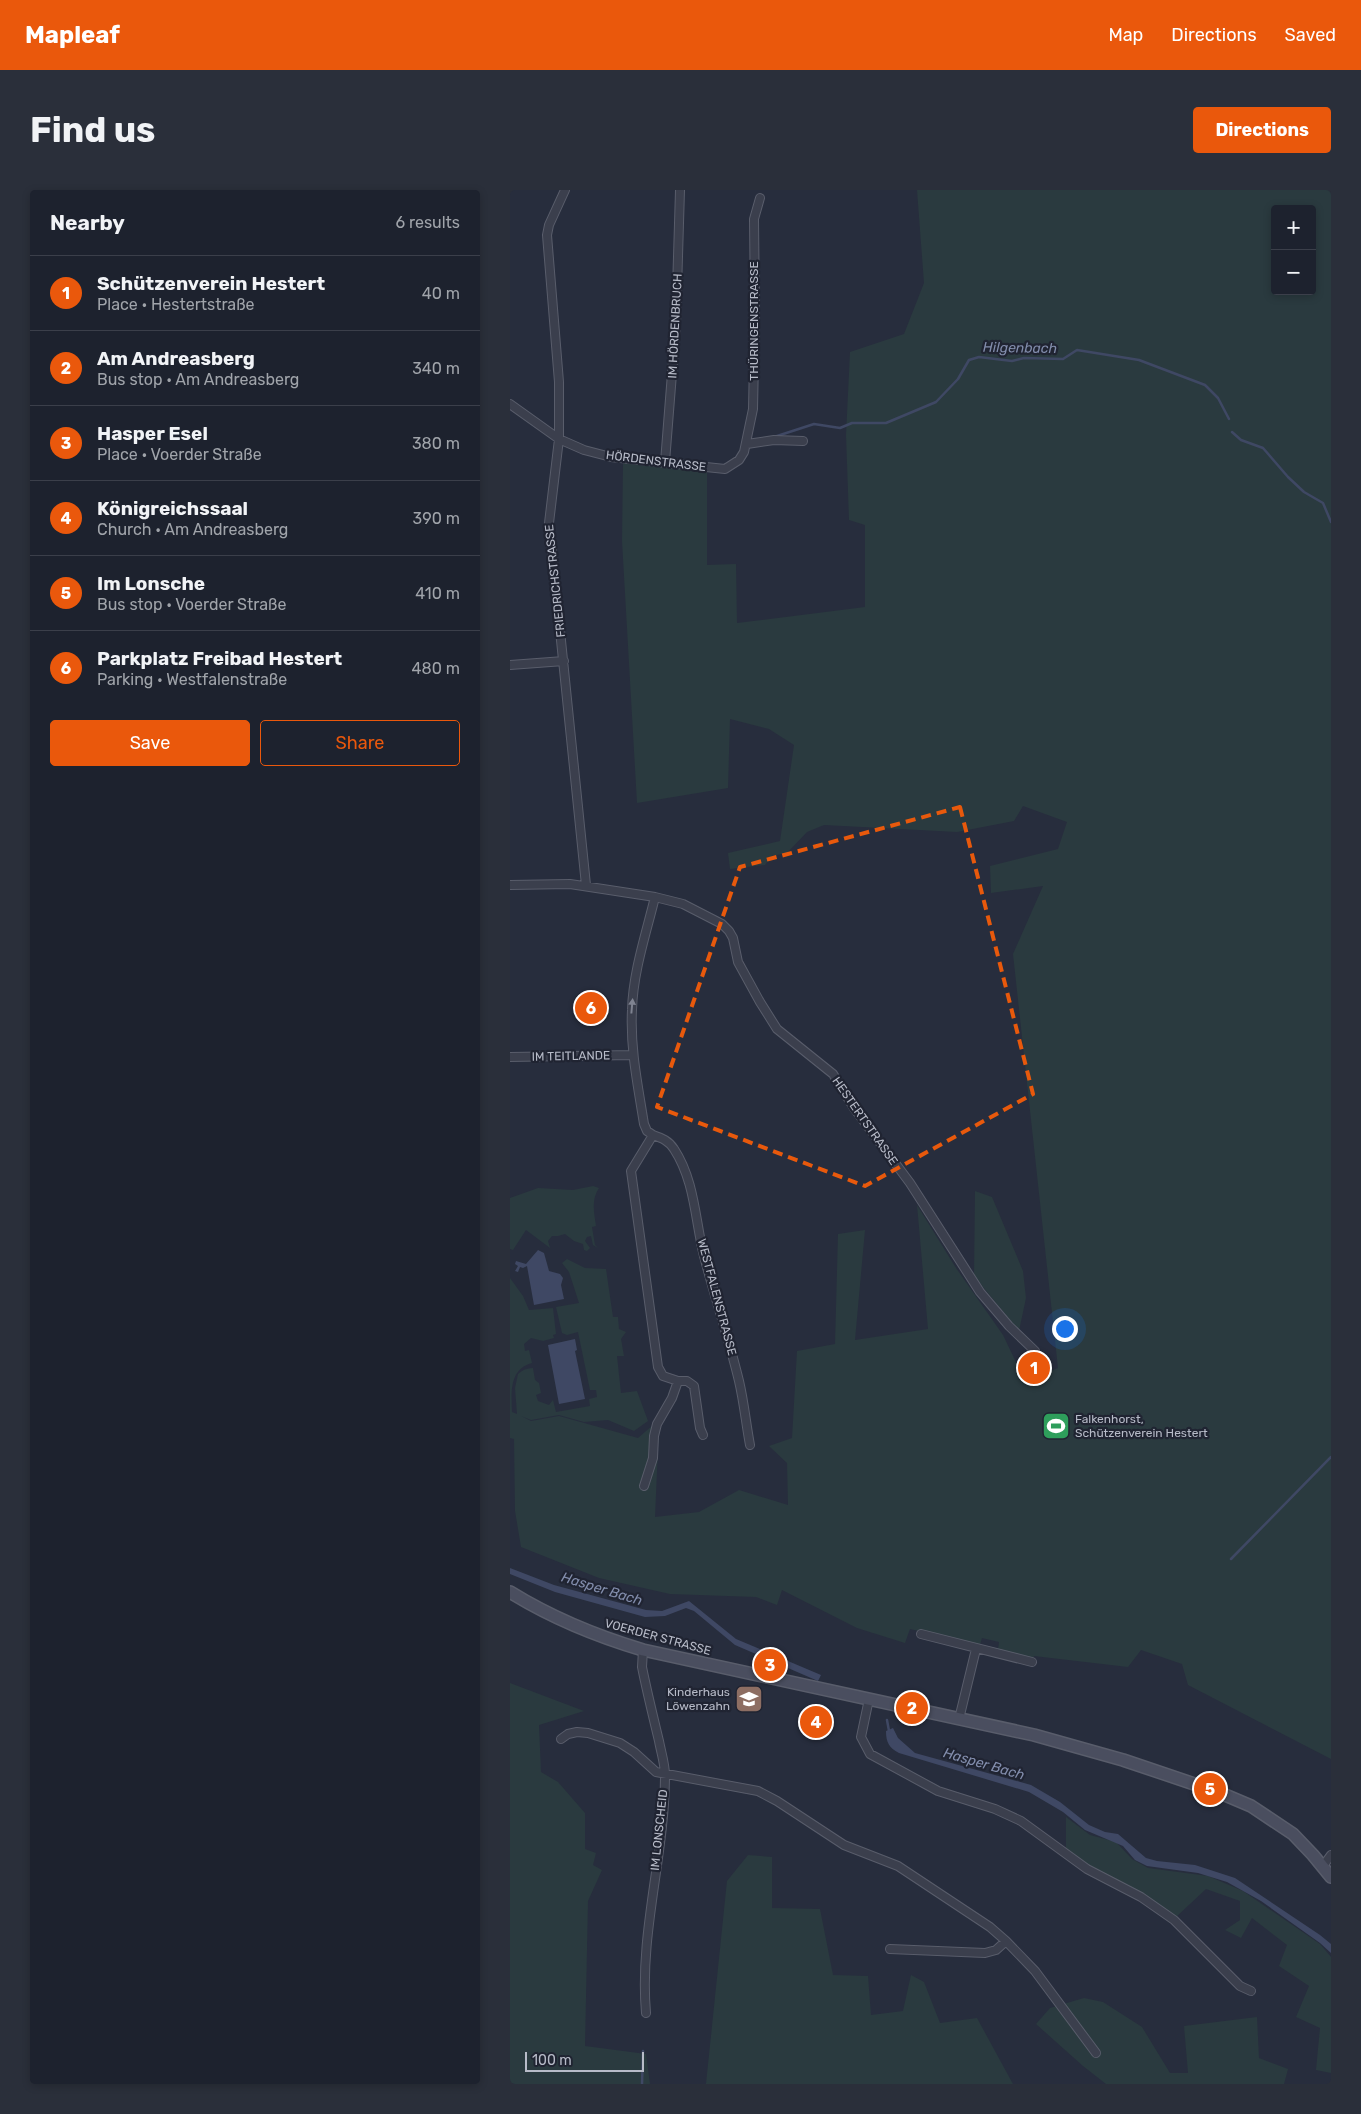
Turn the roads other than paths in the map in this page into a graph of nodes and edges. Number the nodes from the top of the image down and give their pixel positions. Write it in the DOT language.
graph roads {
  1 [pos="565,190"];
  2 [pos="680,190"];
  3 [pos="760,198"];
  4 [pos="510,404"];
  5 [pos="559,439"];
  6 [pos="803,441"];
  7 [pos="747,444"];
  8 [pos="665,462"];
  9 [pos="564,661"];
  10 [pos="510,665"];
  11 [pos="510,885"];
  12 [pos="586,885"];
  13 [pos="655,897"];
  14 [pos="632,1055"];
  15 [pos="510,1057"];
  16 [pos="653,1135"];
  17 [pos="1035,1351"];
  18 [pos="678,1381"];
  19 [pos="703,1435"];
  20 [pos="750,1445"];
  21 [pos="644,1486"];
  22 [pos="510,1592"];
  23 [pos="921,1634"];
  24 [pos="976,1649"];
  25 [pos="643,1650"];
  26 [pos="1032,1662"];
  27 [pos="869,1699"];
  28 [pos="959,1719"];
  29 [pos="561,1739"];
  30 [pos="665,1775"];
  31 [pos="1331,1855"];
  32 [pos="1323,1866"];
  33 [pos="1331,1877"];
  34 [pos="1006,1941"];
  35 [pos="890,1948"];
  36 [pos="1251,1991"];
  37 [pos="646,2013"];
  38 [pos="1096,2053"];
  1 -- 5 [label="street, FRIEDRICHSTRASSE"];
  2 -- 8 [label="street, IM HÖRDENBRUCH"];
  3 -- 7 [label="street, THÜRINGENSTRASSE"];
  4 -- 5 [label="street, HÖRDENSTRASSE"];
  5 -- 8 [label="street, HÖRDENSTRASSE"];
  5 -- 9 [label="street, FRIEDRICHSTRASSE"];
  6 -- 7 [label="street"];
  7 -- 8 [label="street, HÖRDENSTRASSE"];
  9 -- 10 [label="street"];
  9 -- 12 [label="street, FRIEDRICHSTRASSE"];
  11 -- 12 [label="street, HESTERTSTRASSE"];
  12 -- 13 [label="street, HESTERTSTRASSE"];
  14 -- 13 [label="street, one-way"];
  13 -- 17 [label="street, HESTERTSTRASSE"];
  14 -- 15 [label="street, IM TEITLANDE"];
  14 -- 16 [label="street"];
  16 -- 18 [label="street"];
  16 -- 20 [label="street, WESTFALENSTRASSE"];
  18 -- 19 [label="street"];
  18 -- 21 [label="street"];
  22 -- 25 [label="main road, VOERDER STRASSE"];
  23 -- 24 [label="street"];
  24 -- 26 [label="street"];
  24 -- 28 [label="street"];
  25 -- 27 [label="main road, VOERDER STRASSE"];
  25 -- 30 [label="street, IM LONSCHEID"];
  27 -- 28 [label="main road, VOERDER STRASSE"];
  27 -- 36 [label="street"];
  28 -- 32 [label="main road, VOERDER STRASSE"];
  29 -- 30 [label="street"];
  30 -- 34 [label="street"];
  30 -- 37 [label="street, IM LONSCHEID"];
  31 -- 32 [label="street"];
  32 -- 33 [label="main road"];
  34 -- 35 [label="street"];
  34 -- 38 [label="street"];
}
